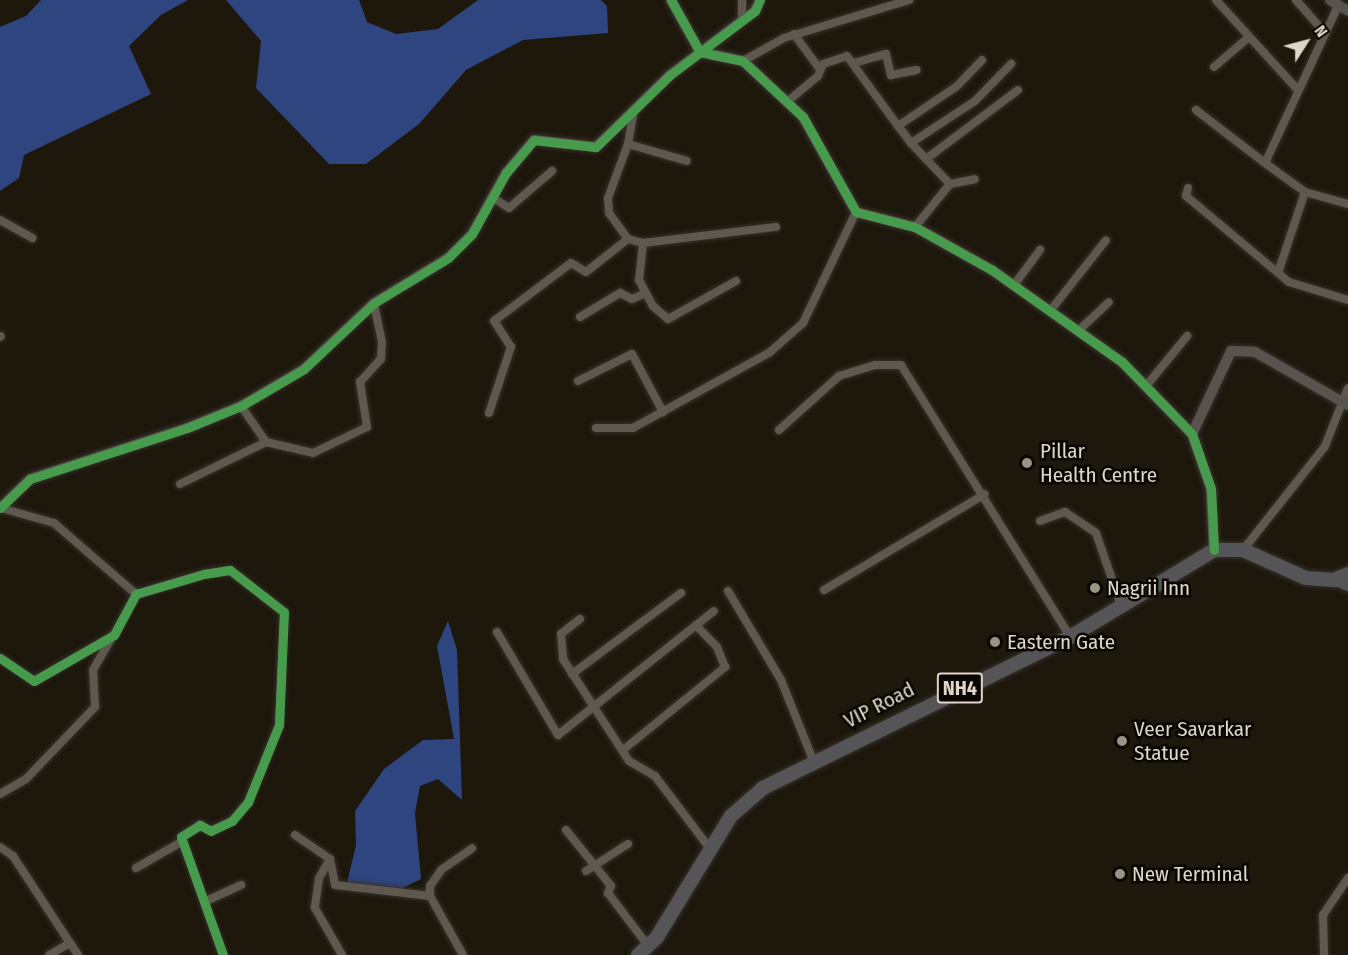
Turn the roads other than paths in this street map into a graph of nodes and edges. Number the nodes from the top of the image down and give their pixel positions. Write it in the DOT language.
graph roads {
  1 [pos="671,0"];
  2 [pos="742,0"];
  3 [pos="760,0"];
  4 [pos="909,0"];
  5 [pos="1216,0"];
  6 [pos="1296,0"];
  7 [pos="1339,6"];
  8 [pos="742,21"];
  9 [pos="1325,33"];
  10 [pos="794,34"];
  11 [pos="1249,37"];
  12 [pos="700,52"];
  13 [pos="982,60"];
  14 [pos="743,61"];
  15 [pos="854,63"];
  16 [pos="1011,63"];
  17 [pos="1214,67"];
  18 [pos="819,68"];
  19 [pos="917,70"];
  20 [pos="1018,90"];
  21 [pos="1298,90"];
  22 [pos="787,102"];
  23 [pos="634,110"];
  24 [pos="1196,110"];
  25 [pos="898,126"];
  26 [pos="911,142"];
  27 [pos="628,144"];
  28 [pos="926,159"];
  29 [pos="687,161"];
  30 [pos="1265,164"];
  31 [pos="552,171"];
  32 [pos="975,179"];
  33 [pos="950,184"];
  34 [pos="1188,188"];
  35 [pos="1305,192"];
  36 [pos="492,197"];
  37 [pos="1348,204"];
  38 [pos="856,212"];
  39 [pos="0,220"];
  40 [pos="776,227"];
  41 [pos="915,227"];
  42 [pos="32,238"];
  43 [pos="628,239"];
  44 [pos="1106,240"];
  45 [pos="643,243"];
  46 [pos="1040,250"];
  47 [pos="1279,270"];
  48 [pos="736,281"];
  49 [pos="1014,285"];
  50 [pos="646,293"];
  51 [pos="1348,300"];
  52 [pos="1109,302"];
  53 [pos="374,303"];
  54 [pos="1050,311"];
  55 [pos="580,317"];
  56 [pos="1078,331"];
  57 [pos="1187,336"];
  58 [pos="578,381"];
  59 [pos="1146,386"];
  60 [pos="1348,388"];
  61 [pos="1345,403"];
  62 [pos="241,406"];
  63 [pos="663,412"];
  64 [pos="489,413"];
  65 [pos="596,428"];
  66 [pos="779,430"];
  67 [pos="1192,434"];
  68 [pos="266,442"];
  69 [pos="180,484"];
  70 [pos="985,494"];
  71 [pos="0,508"];
  72 [pos="1040,521"];
  73 [pos="1214,550"];
  74 [pos="1243,550"];
  75 [pos="1348,574"];
  76 [pos="1334,580"];
  77 [pos="1348,586"];
  78 [pos="824,590"];
  79 [pos="728,591"];
  80 [pos="681,593"];
  81 [pos="136,594"];
  82 [pos="1121,605"];
  83 [pos="714,610"];
  84 [pos="580,619"];
  85 [pos="696,625"];
  86 [pos="497,632"];
  87 [pos="114,635"];
  88 [pos="1070,637"];
  89 [pos="0,658"];
  90 [pos="572,674"];
  91 [pos="595,711"];
  92 [pos="623,750"];
  93 [pos="814,762"];
  94 [pos="0,794"];
  95 [pos="566,830"];
  96 [pos="295,835"];
  97 [pos="183,841"];
  98 [pos="628,844"];
  99 [pos="0,847"];
  100 [pos="472,848"];
  101 [pos="711,850"];
  102 [pos="330,859"];
  103 [pos="594,865"];
  104 [pos="136,868"];
  105 [pos="586,870"];
  106 [pos="1348,878"];
  107 [pos="241,885"];
  108 [pos="430,896"];
  109 [pos="204,902"];
  110 [pos="70,943"];
  111 [pos="643,951"];
  112 [pos="50,955"];
  113 [pos="78,955"];
  114 [pos="223,955"];
  115 [pos="342,955"];
  116 [pos="463,955"];
  117 [pos="1324,955"];
  1 -- 12 [label="street"];
  2 -- 8 [label="street"];
  3 -- 8 [label="street"];
  4 -- 10 [label="street"];
  5 -- 11 [label="street"];
  6 -- 9 [label="street"];
  7 -- 9 [label="street"];
  8 -- 12 [label="street"];
  9 -- 21 [label="street"];
  10 -- 14 [label="street"];
  10 -- 18 [label="street"];
  11 -- 17 [label="street"];
  11 -- 21 [label="street"];
  12 -- 14 [label="street"];
  12 -- 23 [label="street"];
  13 -- 25 [label="street"];
  14 -- 22 [label="street"];
  15 -- 18 [label="street"];
  15 -- 19 [label="street"];
  15 -- 25 [label="street"];
  16 -- 26 [label="street"];
  18 -- 22 [label="street"];
  20 -- 28 [label="street"];
  21 -- 30 [label="street"];
  22 -- 38 [label="street"];
  23 -- 27 [label="street"];
  23 -- 36 [label="street"];
  24 -- 30 [label="street"];
  25 -- 26 [label="street"];
  26 -- 28 [label="street"];
  27 -- 29 [label="street"];
  27 -- 43 [label="street"];
  28 -- 33 [label="street"];
  30 -- 35 [label="street"];
  31 -- 36 [label="street"];
  32 -- 33 [label="street"];
  33 -- 41 [label="street"];
  34 -- 47 [label="street"];
  35 -- 37 [label="street"];
  35 -- 47 [label="street"];
  36 -- 53 [label="street"];
  38 -- 41 [label="street"];
  38 -- 63 [label="street"];
  39 -- 42 [label="street"];
  40 -- 45 [label="street"];
  41 -- 49 [label="street"];
  43 -- 45 [label="street"];
  43 -- 64 [label="street"];
  44 -- 54 [label="street"];
  45 -- 50 [label="street"];
  46 -- 49 [label="street"];
  47 -- 51 [label="street"];
  48 -- 50 [label="street"];
  49 -- 54 [label="street"];
  50 -- 55 [label="street"];
  52 -- 56 [label="street"];
  53 -- 62 [label="street"];
  53 -- 68 [label="street"];
  54 -- 56 [label="street"];
  56 -- 59 [label="street"];
  57 -- 59 [label="street"];
  58 -- 63 [label="street"];
  59 -- 67 [label="street"];
  60 -- 61 [label="street"];
  61 -- 67 [label="street"];
  61 -- 74 [label="street"];
  62 -- 68 [label="street"];
  62 -- 71 [label="street"];
  63 -- 65 [label="street"];
  66 -- 70 [label="street"];
  67 -- 73 [label="street"];
  68 -- 69 [label="street"];
  70 -- 78 [label="street"];
  70 -- 88 [label="street"];
  71 -- 81 [label="street"];
  72 -- 82 [label="street"];
  73 -- 74 [label="highway"];
  73 -- 82 [label="highway, VIP Road / NH4"];
  74 -- 76 [label="highway"];
  75 -- 76 [label="highway"];
  76 -- 77 [label="street"];
  79 -- 93 [label="street"];
  80 -- 90 [label="street"];
  81 -- 87 [label="street"];
  81 -- 97 [label="street"];
  82 -- 88 [label="highway, VIP Road / NH4"];
  83 -- 85 [label="street"];
  84 -- 90 [label="street"];
  85 -- 91 [label="street"];
  85 -- 92 [label="street"];
  86 -- 91 [label="street"];
  87 -- 89 [label="street"];
  87 -- 94 [label="street"];
  88 -- 93 [label="highway, VIP Road / NH4"];
  90 -- 91 [label="street"];
  91 -- 92 [label="street"];
  92 -- 101 [label="street"];
  93 -- 101 [label="highway, VIP Road / NH4"];
  95 -- 103 [label="street"];
  96 -- 102 [label="street"];
  97 -- 104 [label="street"];
  97 -- 109 [label="street"];
  98 -- 103 [label="street"];
  99 -- 110 [label="street"];
  100 -- 108 [label="street"];
  101 -- 111 [label="highway, VIP Road / NH4"];
  102 -- 108 [label="street"];
  102 -- 115 [label="street"];
  103 -- 105 [label="street"];
  103 -- 111 [label="street"];
  106 -- 117 [label="street"];
  107 -- 109 [label="street"];
  108 -- 116 [label="street"];
  109 -- 114 [label="street"];
  110 -- 112 [label="street"];
  110 -- 113 [label="street"];
}
